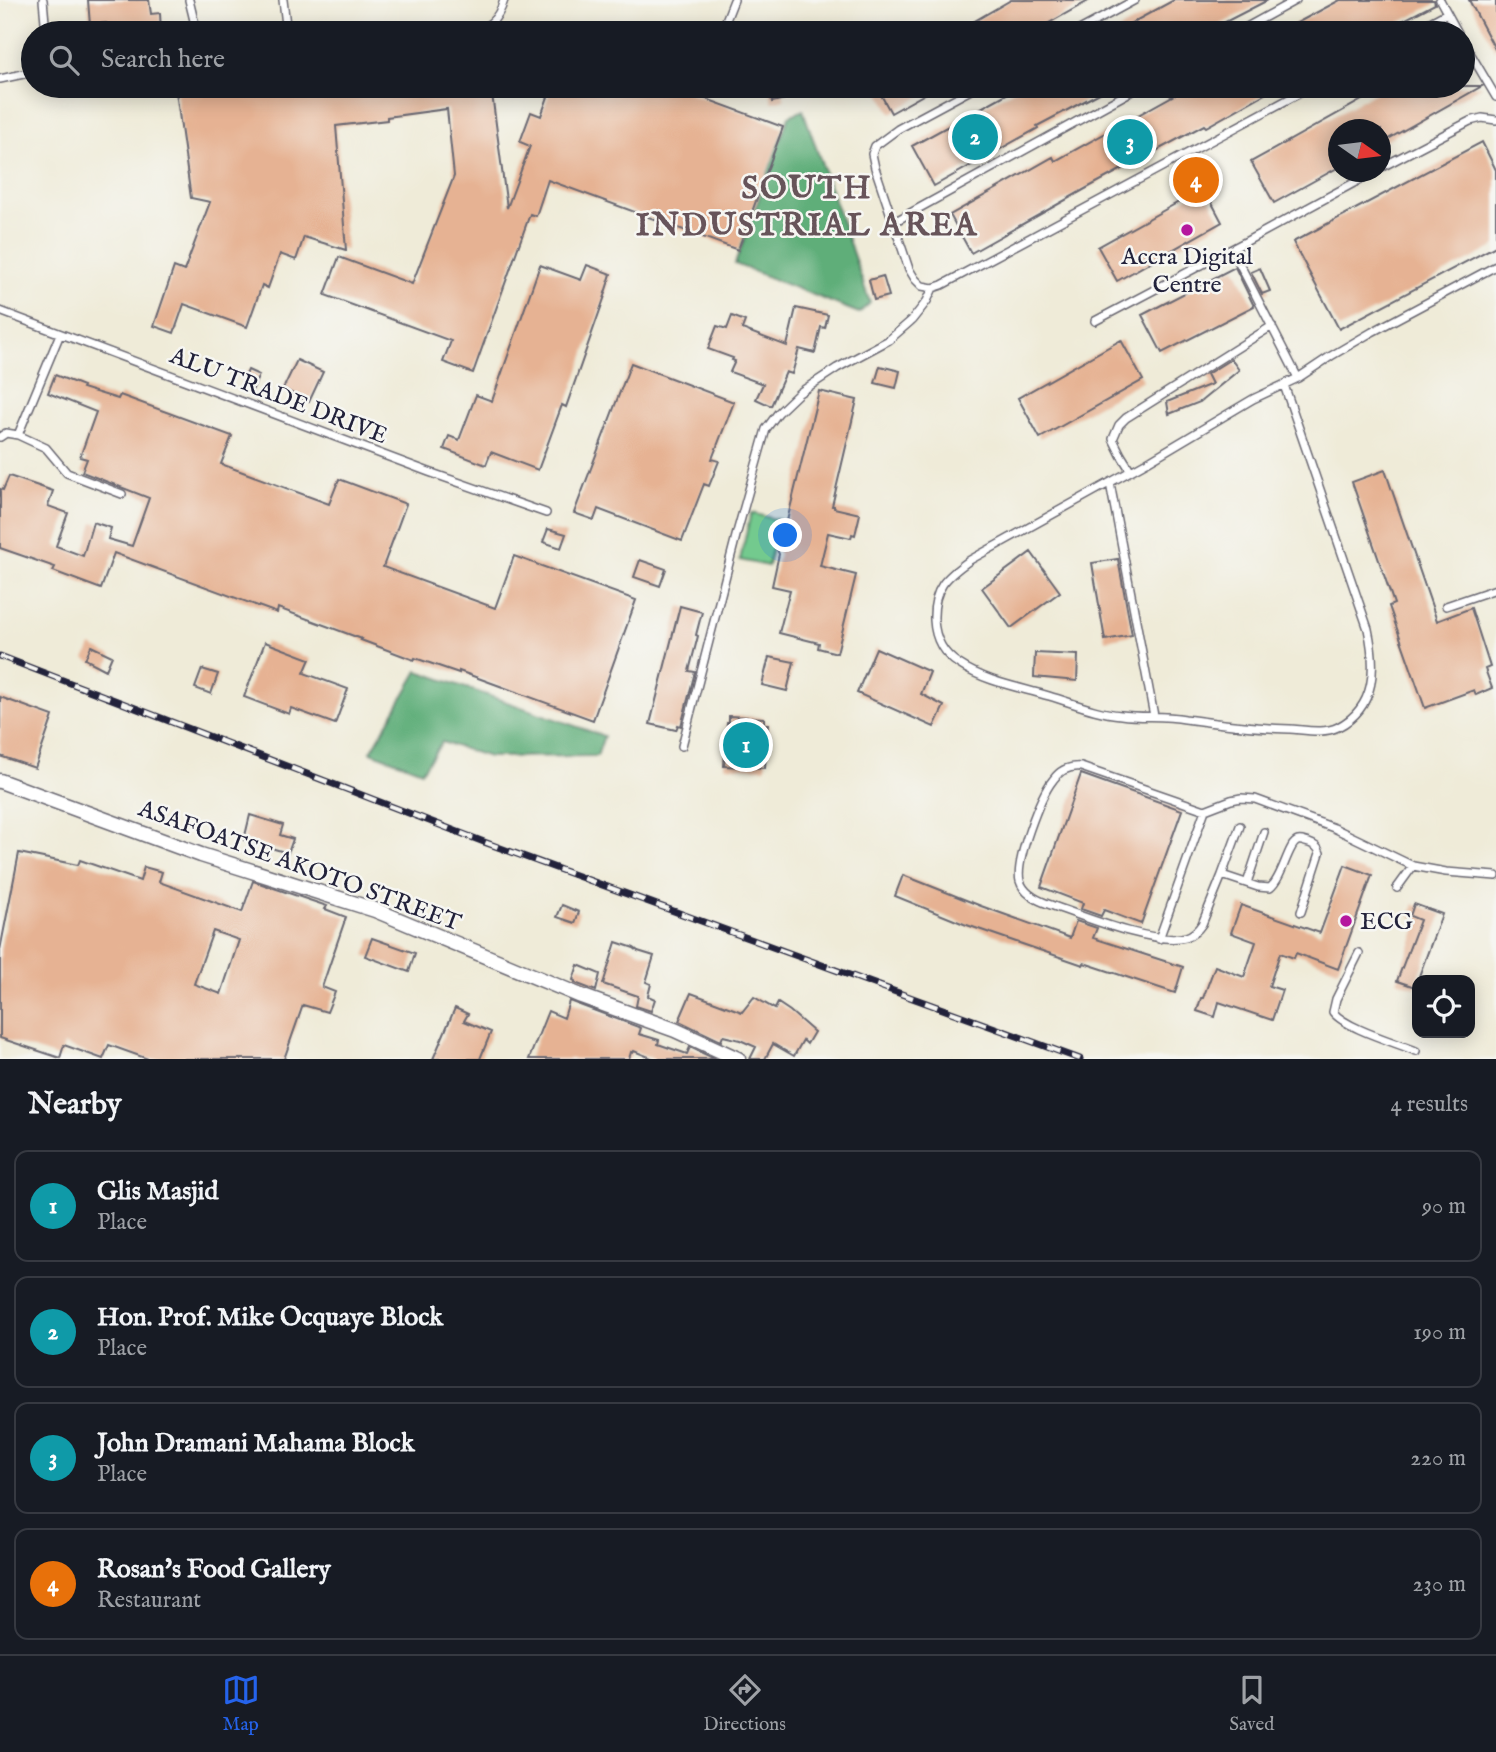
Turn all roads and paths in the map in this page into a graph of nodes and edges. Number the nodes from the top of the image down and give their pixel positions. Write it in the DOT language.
graph roads {
  1 [pos="43,0"];
  2 [pos="189,0"];
  3 [pos="283,0"];
  4 [pos="504,0"];
  5 [pos="734,0"];
  6 [pos="1135,0"];
  7 [pos="1296,0"];
  8 [pos="1440,0"];
  9 [pos="1447,13"];
  10 [pos="45,21"];
  11 [pos="194,21"];
  12 [pos="286,21"];
  13 [pos="493,21"];
  14 [pos="726,21"];
  15 [pos="1096,21"];
  16 [pos="1258,21"];
  17 [pos="1432,21"];
  18 [pos="1451,21"];
  19 [pos="1475,61"];
  20 [pos="21,75"];
  21 [pos="0,79"];
  22 [pos="1496,97"];
  23 [pos="956,98"];
  24 [pos="1119,98"];
  25 [pos="1290,98"];
  26 [pos="1496,120"];
  27 [pos="1391,163"];
  28 [pos="1356,182"];
  29 [pos="894,222"];
  30 [pos="1232,249"];
  31 [pos="1496,266"];
  32 [pos="933,288"];
  33 [pos="0,311"];
  34 [pos="1095,321"];
  35 [pos="1272,326"];
  36 [pos="60,334"];
  37 [pos="1298,379"];
  38 [pos="1283,385"];
  39 [pos="18,435"];
  40 [pos="0,437"];
  41 [pos="1131,471"];
  42 [pos="1110,483"];
  43 [pos="122,494"];
  44 [pos="546,513"];
  45 [pos="1496,589"];
  46 [pos="1446,606"];
  47 [pos="1154,716"];
  48 [pos="682,746"];
  49 [pos="0,781"];
  50 [pos="1205,810"];
  51 [pos="1240,826"];
  52 [pos="1264,832"];
  53 [pos="1413,866"];
  54 [pos="1222,875"];
  55 [pos="1496,876"];
  56 [pos="1247,883"];
  57 [pos="1397,888"];
  58 [pos="1301,912"];
  59 [pos="1159,939"];
  60 [pos="1359,953"];
  61 [pos="1416,1051"];
  62 [pos="738,1059"];
  1 -- 10 [label="lane"];
  2 -- 11 [label="lane"];
  3 -- 12 [label="lane"];
  4 -- 13 [label="lane"];
  5 -- 14 [label="lane"];
  6 -- 15 [label="lane"];
  7 -- 16 [label="lane"];
  8 -- 9 [label="lane"];
  9 -- 17 [label="lane"];
  9 -- 18 [label="lane"];
  19 -- 22 [label="lane"];
  20 -- 21 [label="lane"];
  23 -- 29 [label="lane"];
  24 -- 29 [label="lane"];
  25 -- 32 [label="lane"];
  26 -- 27 [label="lane"];
  28 -- 30 [label="lane"];
  29 -- 32 [label="lane"];
  30 -- 34 [label="lane"];
  30 -- 35 [label="lane"];
  31 -- 37 [label="lane"];
  32 -- 48 [label="lane"];
  33 -- 36 [label="lane, ALU TRADE DRIVE"];
  35 -- 37 [label="lane"];
  35 -- 41 [label="lane"];
  36 -- 39 [label="lane"];
  36 -- 44 [label="lane, ALU TRADE DRIVE"];
  37 -- 38 [label="lane"];
  38 -- 41 [label="lane"];
  38 -- 47 [label="lane"];
  39 -- 40 [label="lane"];
  39 -- 43 [label="lane"];
  41 -- 42 [label="lane"];
  42 -- 47 [label="lane"];
  42 -- 47 [label="lane"];
  45 -- 46 [label="lane"];
  49 -- 62 [label="street, ASAFOATSE AKOTO STREET"];
  50 -- 53 [label="lane"];
  50 -- 59 [label="lane"];
  50 -- 59 [label="lane"];
  51 -- 54 [label="lane"];
  52 -- 56 [label="lane"];
  53 -- 55 [label="lane"];
  53 -- 57 [label="lane"];
  54 -- 56 [label="lane"];
  54 -- 59 [label="lane"];
  56 -- 58 [label="lane"];
  60 -- 61 [label="lane"];
}
